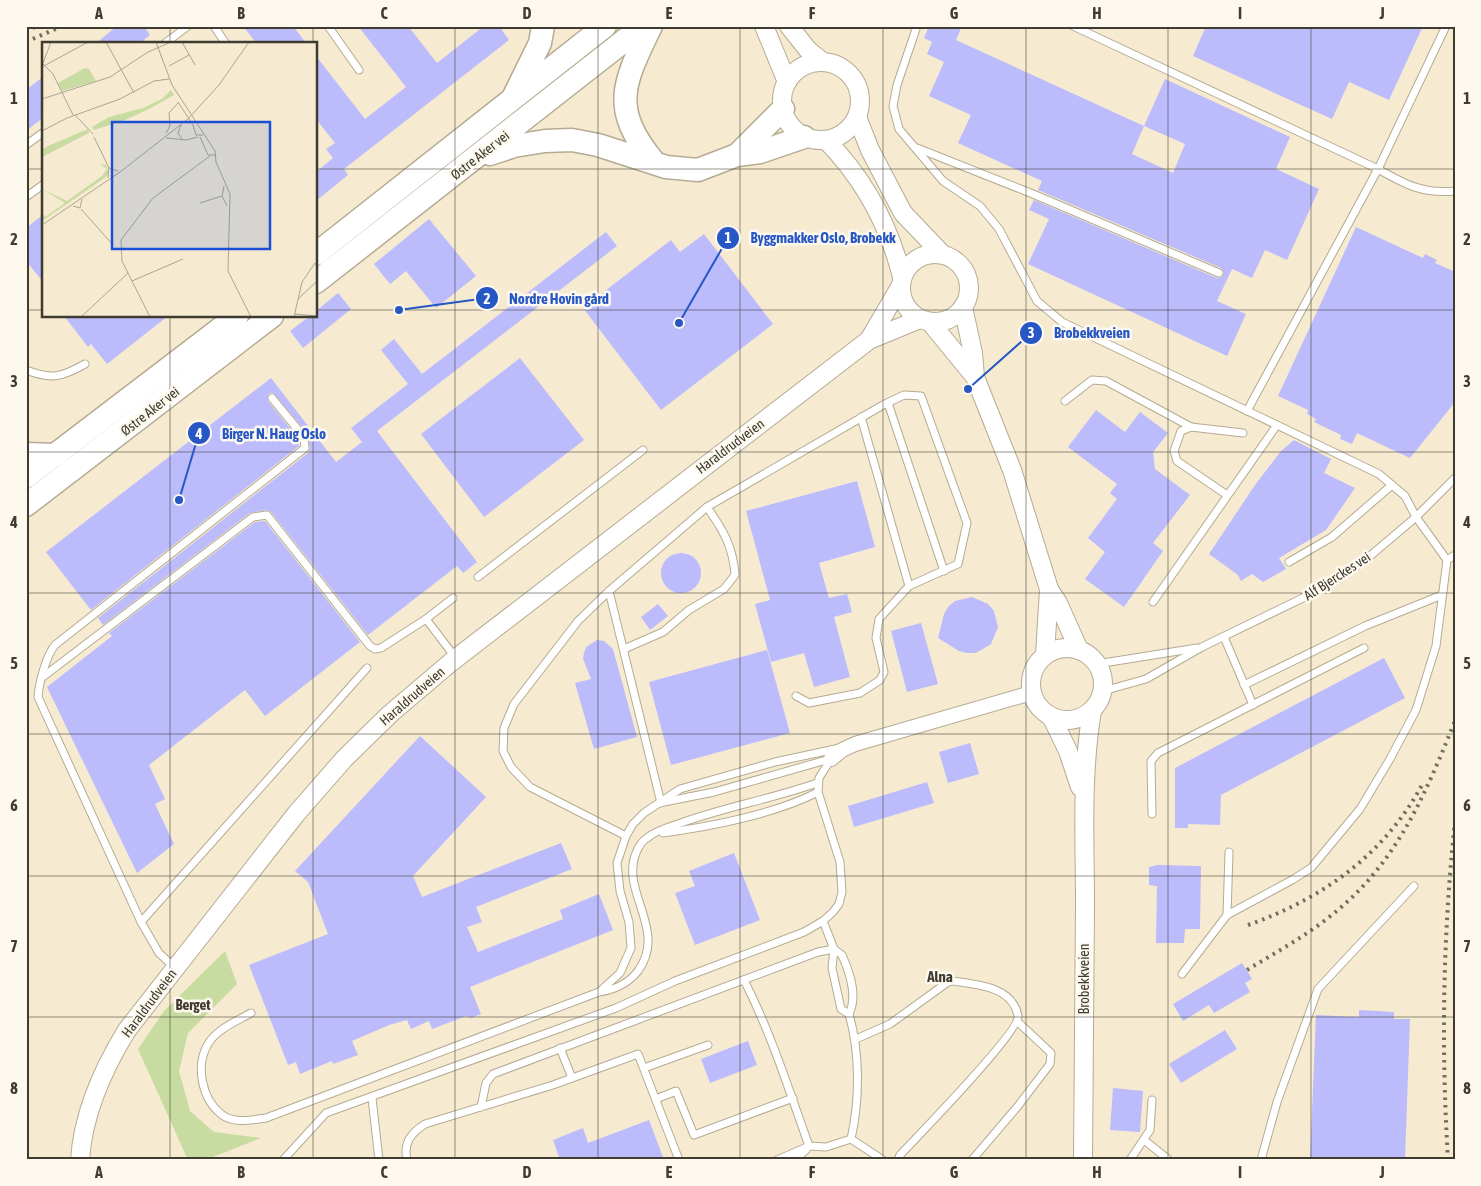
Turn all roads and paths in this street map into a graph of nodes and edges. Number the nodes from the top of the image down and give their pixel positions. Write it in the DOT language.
graph roads {
  1 [pos="188,26"];
  2 [pos="214,26"];
  3 [pos="328,26"];
  4 [pos="543,26"];
  5 [pos="605,26"];
  6 [pos="643,26"];
  7 [pos="651,26"];
  8 [pos="764,26"];
  9 [pos="789,26"];
  10 [pos="1073,26"];
  11 [pos="1446,26"];
  12 [pos="916,29"];
  13 [pos="167,42"];
  14 [pos="225,42"];
  15 [pos="823,62"];
  16 [pos="359,70"];
  17 [pos="787,82"];
  18 [pos="511,102"];
  19 [pos="783,110"];
  20 [pos="857,118"];
  21 [pos="42,133"];
  22 [pos="804,137"];
  23 [pos="826,140"];
  24 [pos="26,145"];
  25 [pos="914,147"];
  26 [pos="737,155"];
  27 [pos="475,159"];
  28 [pos="654,162"];
  29 [pos="1378,169"];
  30 [pos="42,185"];
  31 [pos="1455,191"];
  32 [pos="26,197"];
  33 [pos="318,252"];
  34 [pos="942,254"];
  35 [pos="1219,273"];
  36 [pos="318,280"];
  37 [pos="901,282"];
  38 [pos="964,307"];
  39 [pos="234,318"];
  40 [pos="269,318"];
  41 [pos="925,320"];
  42 [pos="869,340"];
  43 [pos="85,364"];
  44 [pos="26,370"];
  45 [pos="975,377"];
  46 [pos="272,398"];
  47 [pos="1065,400"];
  48 [pos="888,402"];
  49 [pos="1247,410"];
  50 [pos="861,417"];
  51 [pos="1277,425"];
  52 [pos="1191,427"];
  53 [pos="1243,434"];
  54 [pos="643,450"];
  55 [pos="26,454"];
  56 [pos="56,455"];
  57 [pos="26,477"];
  58 [pos="1455,478"];
  59 [pos="1392,485"];
  60 [pos="1228,495"];
  61 [pos="26,505"];
  62 [pos="707,506"];
  63 [pos="1416,516"];
  64 [pos="1455,555"];
  65 [pos="1447,560"];
  66 [pos="1289,562"];
  67 [pos="944,571"];
  68 [pos="478,577"];
  69 [pos="909,586"];
  70 [pos="1049,589"];
  71 [pos="609,591"];
  72 [pos="1442,595"];
  73 [pos="453,598"];
  74 [pos="1153,602"];
  75 [pos="426,619"];
  76 [pos="1224,637"];
  77 [pos="1202,648"];
  78 [pos="1364,648"];
  79 [pos="624,649"];
  80 [pos="1079,650"];
  81 [pos="1045,656"];
  82 [pos="456,658"];
  83 [pos="1098,664"];
  84 [pos="367,668"];
  85 [pos="44,676"];
  86 [pos="1244,685"];
  87 [pos="1103,691"];
  88 [pos="1031,693"];
  89 [pos="796,696"];
  90 [pos="1253,705"];
  91 [pos="1092,711"];
  92 [pos="1052,718"];
  93 [pos="855,744"];
  94 [pos="831,759"];
  95 [pos="817,783"];
  96 [pos="818,792"];
  97 [pos="1083,797"];
  98 [pos="661,803"];
  99 [pos="1152,814"];
  100 [pos="652,834"];
  101 [pos="626,836"];
  102 [pos="1229,852"];
  103 [pos="1414,886"];
  104 [pos="1227,915"];
  105 [pos="823,921"];
  106 [pos="141,922"];
  107 [pos="834,949"];
  108 [pos="175,968"];
  109 [pos="1182,974"];
  110 [pos="744,980"];
  111 [pos="599,992"];
  112 [pos="251,1013"];
  113 [pos="849,1014"];
  114 [pos="1018,1022"];
  115 [pos="856,1039"];
  116 [pos="708,1045"];
  117 [pos="560,1048"];
  118 [pos="644,1068"];
  119 [pos="572,1078"];
  120 [pos="372,1098"];
  121 [pos="793,1098"];
  122 [pos="656,1099"];
  123 [pos="1152,1100"];
  124 [pos="481,1107"];
  125 [pos="851,1139"];
  126 [pos="1144,1140"];
  127 [pos="810,1146"];
  128 [pos="406,1159"];
  129 [pos="80,1160"];
  130 [pos="283,1160"];
  131 [pos="379,1160"];
  132 [pos="679,1160"];
  133 [pos="776,1160"];
  134 [pos="795,1160"];
  135 [pos="883,1160"];
  136 [pos="898,1160"];
  137 [pos="972,1160"];
  138 [pos="1083,1160"];
  139 [pos="1130,1160"];
  140 [pos="1170,1160"];
  141 [pos="1261,1160"];
  1 -- 13 [label="lane"];
  2 -- 14 [label="lane"];
  3 -- 16 [label="lane"];
  4 -- 18 [label="highway"];
  5 -- 18 [label="highway, Østre Aker vei"];
  6 -- 27 [label="highway, Østre Aker vei"];
  7 -- 28 [label="highway"];
  8 -- 17 [label="street"];
  9 -- 15 [label="street"];
  10 -- 29 [label="lane"];
  11 -- 29 [label="lane"];
  12 -- 25 [label="lane"];
  15 -- 17 [label="street"];
  15 -- 20 [label="street"];
  17 -- 19 [label="street"];
  18 -- 33 [label="highway, Østre Aker vei"];
  19 -- 22 [label="street"];
  19 -- 26 [label="highway"];
  20 -- 23 [label="street"];
  20 -- 34 [label="street"];
  21 -- 24 [label="lane"];
  22 -- 23 [label="street"];
  22 -- 26 [label="highway"];
  23 -- 37 [label="street"];
  25 -- 35 [label="lane"];
  25 -- 49 [label="lane"];
  26 -- 28 [label="highway"];
  27 -- 28 [label="highway"];
  27 -- 36 [label="highway, Østre Aker vei"];
  29 -- 31 [label="lane"];
  29 -- 49 [label="lane"];
  30 -- 32 [label="lane"];
  34 -- 37 [label="street"];
  34 -- 38 [label="street"];
  37 -- 41 [label="street"];
  37 -- 42 [label="street, Haraldrudveien"];
  38 -- 41 [label="street"];
  38 -- 45 [label="street"];
  39 -- 56 [label="highway, Østre Aker vei"];
  40 -- 61 [label="highway, Østre Aker vei"];
  41 -- 42 [label="street, Haraldrudveien"];
  41 -- 45 [label="street"];
  42 -- 82 [label="street, Haraldrudveien"];
  43 -- 44 [label="lane"];
  45 -- 70 [label="street"];
  46 -- 85 [label="lane"];
  47 -- 52 [label="lane"];
  48 -- 50 [label="lane"];
  48 -- 67 [label="lane"];
  48 -- 67 [label="lane"];
  49 -- 51 [label="lane"];
  50 -- 62 [label="lane"];
  50 -- 69 [label="lane"];
  51 -- 59 [label="lane"];
  51 -- 60 [label="lane"];
  52 -- 53 [label="lane"];
  52 -- 60 [label="lane"];
  54 -- 68 [label="lane"];
  55 -- 56 [label="highway"];
  56 -- 57 [label="highway, Østre Aker vei"];
  58 -- 63 [label="lane, Alf Bjerckes vei"];
  59 -- 63 [label="lane"];
  59 -- 66 [label="lane"];
  60 -- 74 [label="lane"];
  62 -- 71 [label="lane"];
  62 -- 79 [label="lane"];
  63 -- 65 [label="lane"];
  63 -- 76 [label="lane, Alf Bjerckes vei"];
  64 -- 65 [label="lane"];
  65 -- 72 [label="lane"];
  67 -- 69 [label="lane"];
  69 -- 89 [label="lane"];
  70 -- 80 [label="street"];
  70 -- 81 [label="street"];
  71 -- 79 [label="lane"];
  71 -- 101 [label="lane"];
  72 -- 86 [label="lane"];
  72 -- 104 [label="lane"];
  73 -- 75 [label="lane"];
  75 -- 82 [label="lane"];
  75 -- 85 [label="lane"];
  76 -- 77 [label="lane, Alf Bjerckes vei"];
  76 -- 86 [label="lane"];
  77 -- 83 [label="lane, Alf Bjerckes vei"];
  77 -- 87 [label="lane, Alf Bjerckes vei"];
  78 -- 90 [label="lane"];
  79 -- 98 [label="lane"];
  80 -- 81 [label="street"];
  80 -- 83 [label="street"];
  81 -- 88 [label="street"];
  82 -- 108 [label="street, Haraldrudveien"];
  83 -- 87 [label="street"];
  84 -- 106 [label="lane"];
  85 -- 106 [label="lane"];
  86 -- 90 [label="lane"];
  87 -- 91 [label="street"];
  88 -- 92 [label="street"];
  88 -- 93 [label="street"];
  90 -- 99 [label="lane"];
  91 -- 92 [label="street"];
  91 -- 97 [label="street, Brobekkveien"];
  92 -- 97 [label="street, Brobekkveien"];
  93 -- 94 [label="street"];
  93 -- 98 [label="lane"];
  94 -- 95 [label="lane"];
  94 -- 98 [label="lane"];
  95 -- 96 [label="lane"];
  95 -- 100 [label="lane"];
  96 -- 100 [label="lane"];
  96 -- 105 [label="lane"];
  97 -- 138 [label="street, Brobekkveien"];
  98 -- 101 [label="lane"];
  100 -- 111 [label="lane"];
  101 -- 111 [label="lane"];
  102 -- 104 [label="lane"];
  103 -- 141 [label="lane"];
  104 -- 109 [label="lane"];
  105 -- 107 [label="lane"];
  105 -- 120 [label="lane"];
  106 -- 108 [label="lane"];
  107 -- 110 [label="lane"];
  107 -- 113 [label="lane"];
  107 -- 113 [label="lane"];
  108 -- 129 [label="street, Haraldrudveien"];
  110 -- 117 [label="lane"];
  110 -- 121 [label="lane"];
  111 -- 112 [label="lane"];
  113 -- 115 [label="lane"];
  114 -- 115 [label="lane"];
  114 -- 136 [label="lane"];
  114 -- 137 [label="lane"];
  115 -- 125 [label="lane"];
  116 -- 118 [label="lane"];
  117 -- 119 [label="lane"];
  117 -- 124 [label="lane"];
  118 -- 119 [label="lane"];
  118 -- 122 [label="lane"];
  119 -- 124 [label="lane"];
  120 -- 130 [label="lane"];
  120 -- 131 [label="lane"];
  121 -- 122 [label="lane"];
  121 -- 127 [label="lane"];
  122 -- 132 [label="lane"];
  123 -- 126 [label="lane"];
  124 -- 128 [label="lane"];
  125 -- 127 [label="lane"];
  125 -- 135 [label="lane"];
  126 -- 139 [label="lane"];
  126 -- 140 [label="lane"];
  127 -- 133 [label="lane"];
  127 -- 134 [label="lane"];
}
